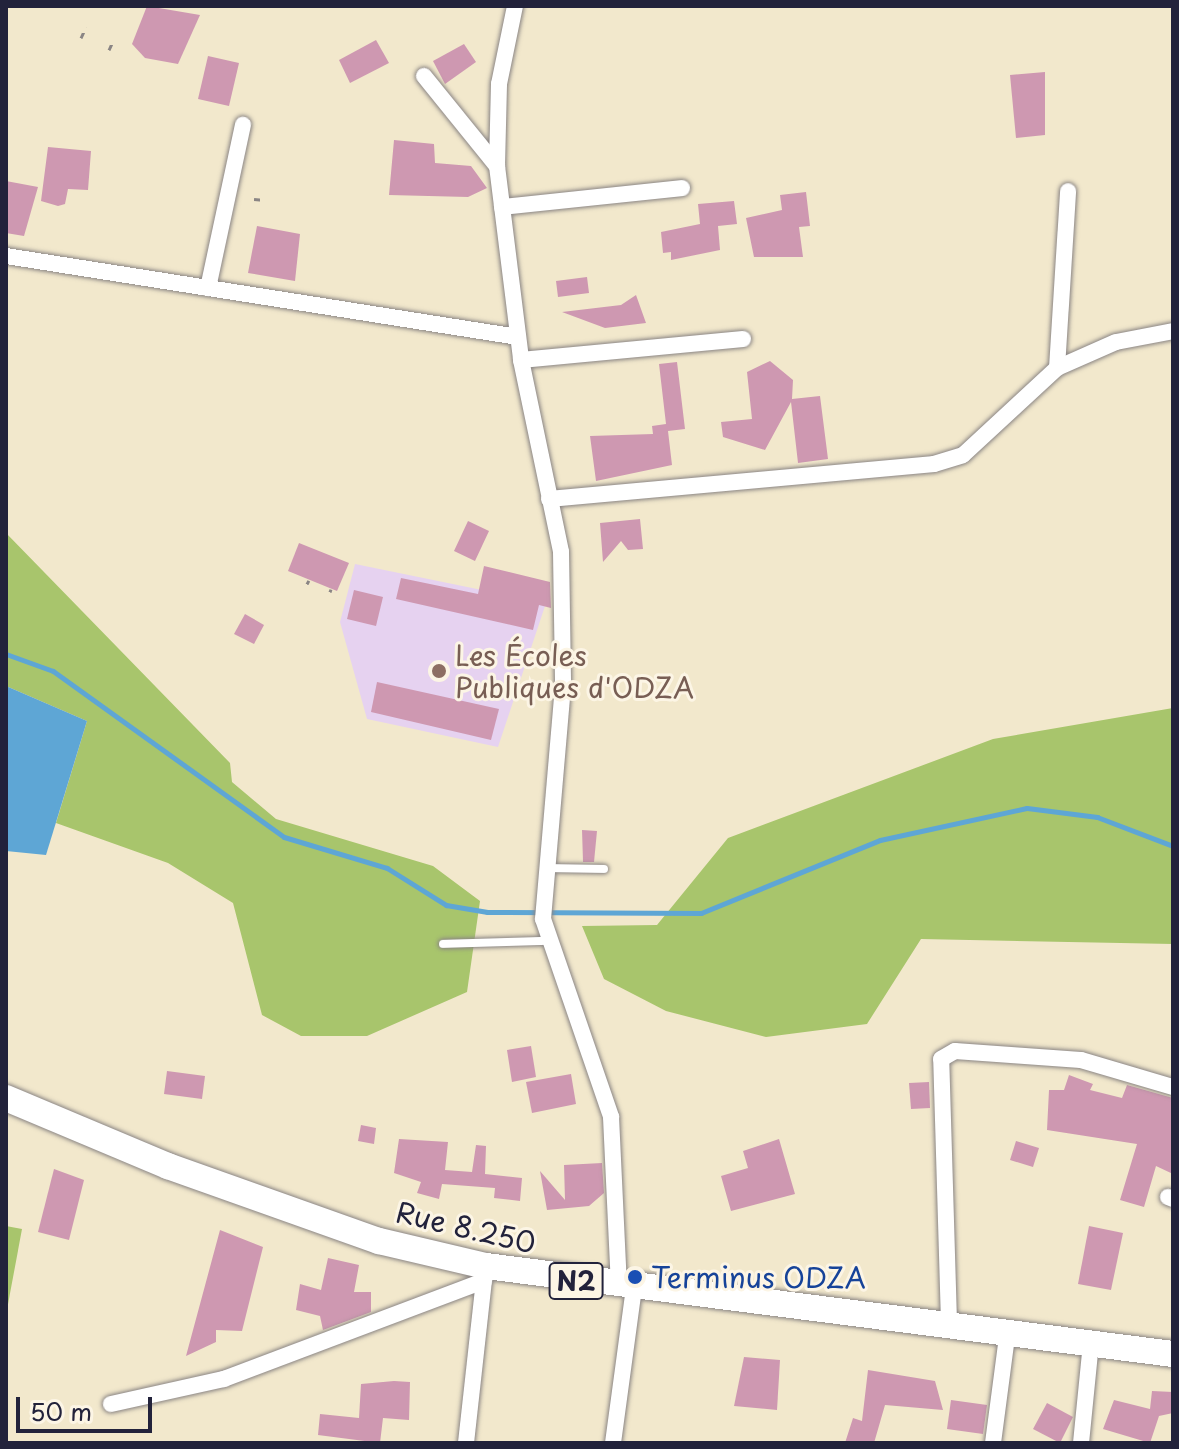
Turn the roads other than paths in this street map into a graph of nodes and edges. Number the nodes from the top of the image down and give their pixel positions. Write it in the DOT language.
graph roads {
  1 [pos="515,6"];
  2 [pos="424,76"];
  3 [pos="243,125"];
  4 [pos="497,166"];
  5 [pos="682,188"];
  6 [pos="1068,191"];
  7 [pos="502,207"];
  8 [pos="6,256"];
  9 [pos="208,288"];
  10 [pos="1173,331"];
  11 [pos="518,337"];
  12 [pos="743,339"];
  13 [pos="521,360"];
  14 [pos="1057,368"];
  15 [pos="549,499"];
  16 [pos="547,868"];
  17 [pos="604,869"];
  18 [pos="545,941"];
  19 [pos="443,944"];
  20 [pos="1173,1087"];
  21 [pos="6,1098"];
  22 [pos="485,1274"];
  23 [pos="627,1288"];
  24 [pos="949,1322"];
  25 [pos="1008,1329"];
  26 [pos="1091,1343"];
  27 [pos="1173,1354"];
  28 [pos="111,1404"];
  29 [pos="466,1443"];
  30 [pos="613,1443"];
  31 [pos="993,1443"];
  32 [pos="1081,1443"];
  1 -- 4 [label="street"];
  2 -- 4 [label="street"];
  3 -- 9 [label="street"];
  4 -- 7 [label="street"];
  5 -- 7 [label="street"];
  6 -- 14 [label="street"];
  7 -- 11 [label="street"];
  8 -- 9 [label="street"];
  9 -- 11 [label="street"];
  10 -- 14 [label="street"];
  11 -- 13 [label="street"];
  12 -- 13 [label="street"];
  13 -- 15 [label="street"];
  14 -- 15 [label="street"];
  15 -- 16 [label="street"];
  16 -- 17 [label="lane"];
  16 -- 18 [label="street"];
  18 -- 19 [label="lane"];
  18 -- 23 [label="street"];
  20 -- 24 [label="street"];
  21 -- 22 [label="highway, Rue 8.250 / N2"];
  22 -- 23 [label="highway, Rue 8.250 / N2"];
  22 -- 28 [label="street"];
  22 -- 29 [label="street"];
  23 -- 24 [label="highway, Rue 8.250 / N2"];
  23 -- 30 [label="street"];
  24 -- 25 [label="highway, Rue 8.250 / N2"];
  25 -- 26 [label="highway, Rue 8.250 / N2"];
  25 -- 31 [label="street"];
  26 -- 27 [label="highway, Rue 8.250 / N2"];
  26 -- 32 [label="street"];
}
